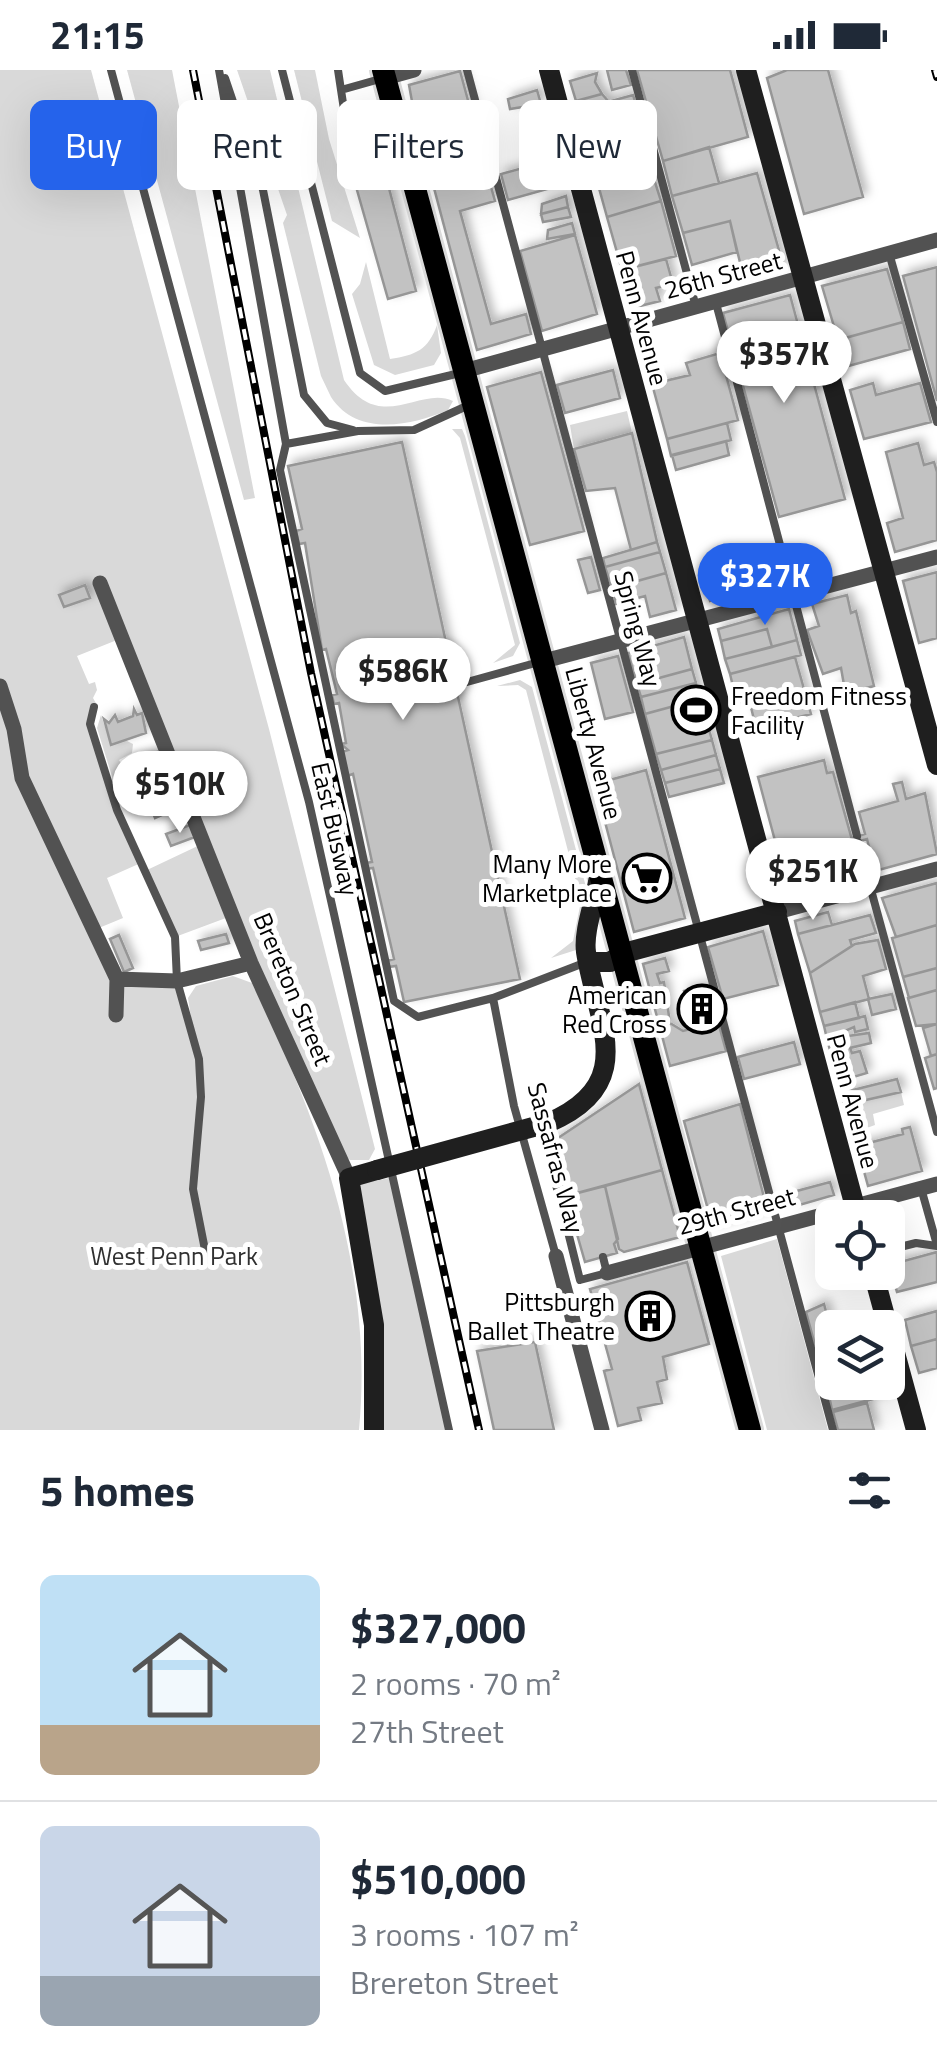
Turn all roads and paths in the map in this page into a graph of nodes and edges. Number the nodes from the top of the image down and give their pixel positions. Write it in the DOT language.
graph roads {
  1 [pos="111,70"];
  2 [pos="221,70"];
  3 [pos="282,70"];
  4 [pos="338,70"];
  5 [pos="414,70"];
  6 [pos="467,70"];
  7 [pos="549,70"];
  8 [pos="632,70"];
  9 [pos="746,70"];
  10 [pos="384,74"];
  11 [pos="341,90"];
  12 [pos="343,100"];
  13 [pos="937,240"];
  14 [pos="889,253"];
  15 [pos="802,279"];
  16 [pos="716,302"];
  17 [pos="696,308"];
  18 [pos="619,330"];
  19 [pos="542,350"];
  20 [pos="464,372"];
  21 [pos="473,403"];
  22 [pos="937,422"];
  23 [pos="358,431"];
  24 [pos="286,444"];
  25 [pos="937,557"];
  26 [pos="883,572"];
  27 [pos="100,582"];
  28 [pos="792,596"];
  29 [pos="699,622"];
  30 [pos="620,641"];
  31 [pos="544,661"];
  32 [pos="468,682"];
  33 [pos="0,686"];
  34 [pos="94,707"];
  35 [pos="937,765"];
  36 [pos="937,869"];
  37 [pos="600,873"];
  38 [pos="872,886"];
  39 [pos="777,912"];
  40 [pos="697,933"];
  41 [pos="624,953"];
  42 [pos="589,962"];
  43 [pos="250,963"];
  44 [pos="117,979"];
  45 [pos="177,981"];
  46 [pos="492,998"];
  47 [pos="116,1016"];
  48 [pos="937,1132"];
  49 [pos="546,1146"];
  50 [pos="349,1178"];
  51 [pos="929,1186"];
  52 [pos="853,1200"];
  53 [pos="888,1200"];
  54 [pos="815,1218"];
  55 [pos="778,1225"];
  56 [pos="905,1245"];
  57 [pos="702,1246"];
  58 [pos="937,1246"];
  59 [pos="556,1256"];
  60 [pos="207,1260"];
  61 [pos="605,1265"];
  62 [pos="878,1290"];
  63 [pos="374,1430"];
  64 [pos="450,1430"];
  65 [pos="602,1430"];
  66 [pos="750,1430"];
  67 [pos="833,1430"];
  68 [pos="916,1430"];
  1 -- 64 [label="lane, East Busway"];
  2 -- 23 [label="lane"];
  2 -- 24 [label="lane"];
  3 -- 20 [label="lane"];
  4 -- 11 [label="lane"];
  5 -- 10 [label="street"];
  6 -- 19 [label="lane, Spring Way"];
  7 -- 18 [label="street, Penn Avenue"];
  8 -- 17 [label="lane"];
  9 -- 15 [label="street"];
  10 -- 11 [label="lane"];
  10 -- 20 [label="main road, Liberty Avenue"];
  11 -- 12 [label="lane"];
  13 -- 14 [label="street, 26th Street"];
  14 -- 15 [label="street, 26th Street"];
  14 -- 22 [label="lane"];
  15 -- 16 [label="street, 26th Street"];
  15 -- 26 [label="street"];
  16 -- 17 [label="street, 26th Street"];
  16 -- 28 [label="lane"];
  17 -- 18 [label="street, 26th Street"];
  18 -- 19 [label="street, 26th Street"];
  18 -- 29 [label="street, Penn Avenue"];
  19 -- 20 [label="street, 26th Street"];
  19 -- 30 [label="lane, Spring Way"];
  20 -- 21 [label="main road, Liberty Avenue"];
  21 -- 23 [label="lane"];
  21 -- 31 [label="main road, Liberty Avenue"];
  23 -- 24 [label="lane"];
  24 -- 46 [label="lane"];
  25 -- 26 [label="street"];
  26 -- 28 [label="street"];
  26 -- 35 [label="street"];
  27 -- 43 [label="street, Brereton Street"];
  28 -- 29 [label="street"];
  28 -- 38 [label="lane"];
  29 -- 30 [label="street"];
  29 -- 39 [label="street, Penn Avenue"];
  30 -- 31 [label="street"];
  30 -- 40 [label="lane, Spring Way"];
  31 -- 32 [label="lane"];
  31 -- 37 [label="main road, Liberty Avenue"];
  33 -- 44 [label="street"];
  34 -- 45 [label="lane"];
  36 -- 38 [label="street"];
  37 -- 41 [label="main road, Liberty Avenue"];
  37 -- 42 [label="street"];
  38 -- 39 [label="street"];
  38 -- 48 [label="lane"];
  39 -- 40 [label="street"];
  39 -- 52 [label="street, Penn Avenue"];
  40 -- 41 [label="street"];
  40 -- 55 [label="lane, Spring Way"];
  41 -- 42 [label="street"];
  41 -- 57 [label="main road, Liberty Avenue"];
  42 -- 46 [label="lane"];
  42 -- 50 [label="street, bridge"];
  43 -- 45 [label="street"];
  43 -- 50 [label="street, Brereton Street"];
  44 -- 45 [label="street"];
  44 -- 47 [label="street"];
  45 -- 60 [label="lane"];
  46 -- 59 [label="lane, Sassafras Way"];
  49 -- 61 [label="lane"];
  50 -- 63 [label="street, Brereton Street"];
  51 -- 53 [label="street, 29th Street"];
  51 -- 58 [label="lane"];
  54 -- 55 [label="street, 29th Street"];
  55 -- 57 [label="street, 29th Street"];
  55 -- 67 [label="lane, Spring Way"];
  56 -- 58 [label="lane"];
  57 -- 61 [label="street, 29th Street"];
  57 -- 66 [label="main road, Liberty Avenue"];
  59 -- 65 [label="street, Sassafras Way"];
  62 -- 68 [label="street"];
}
